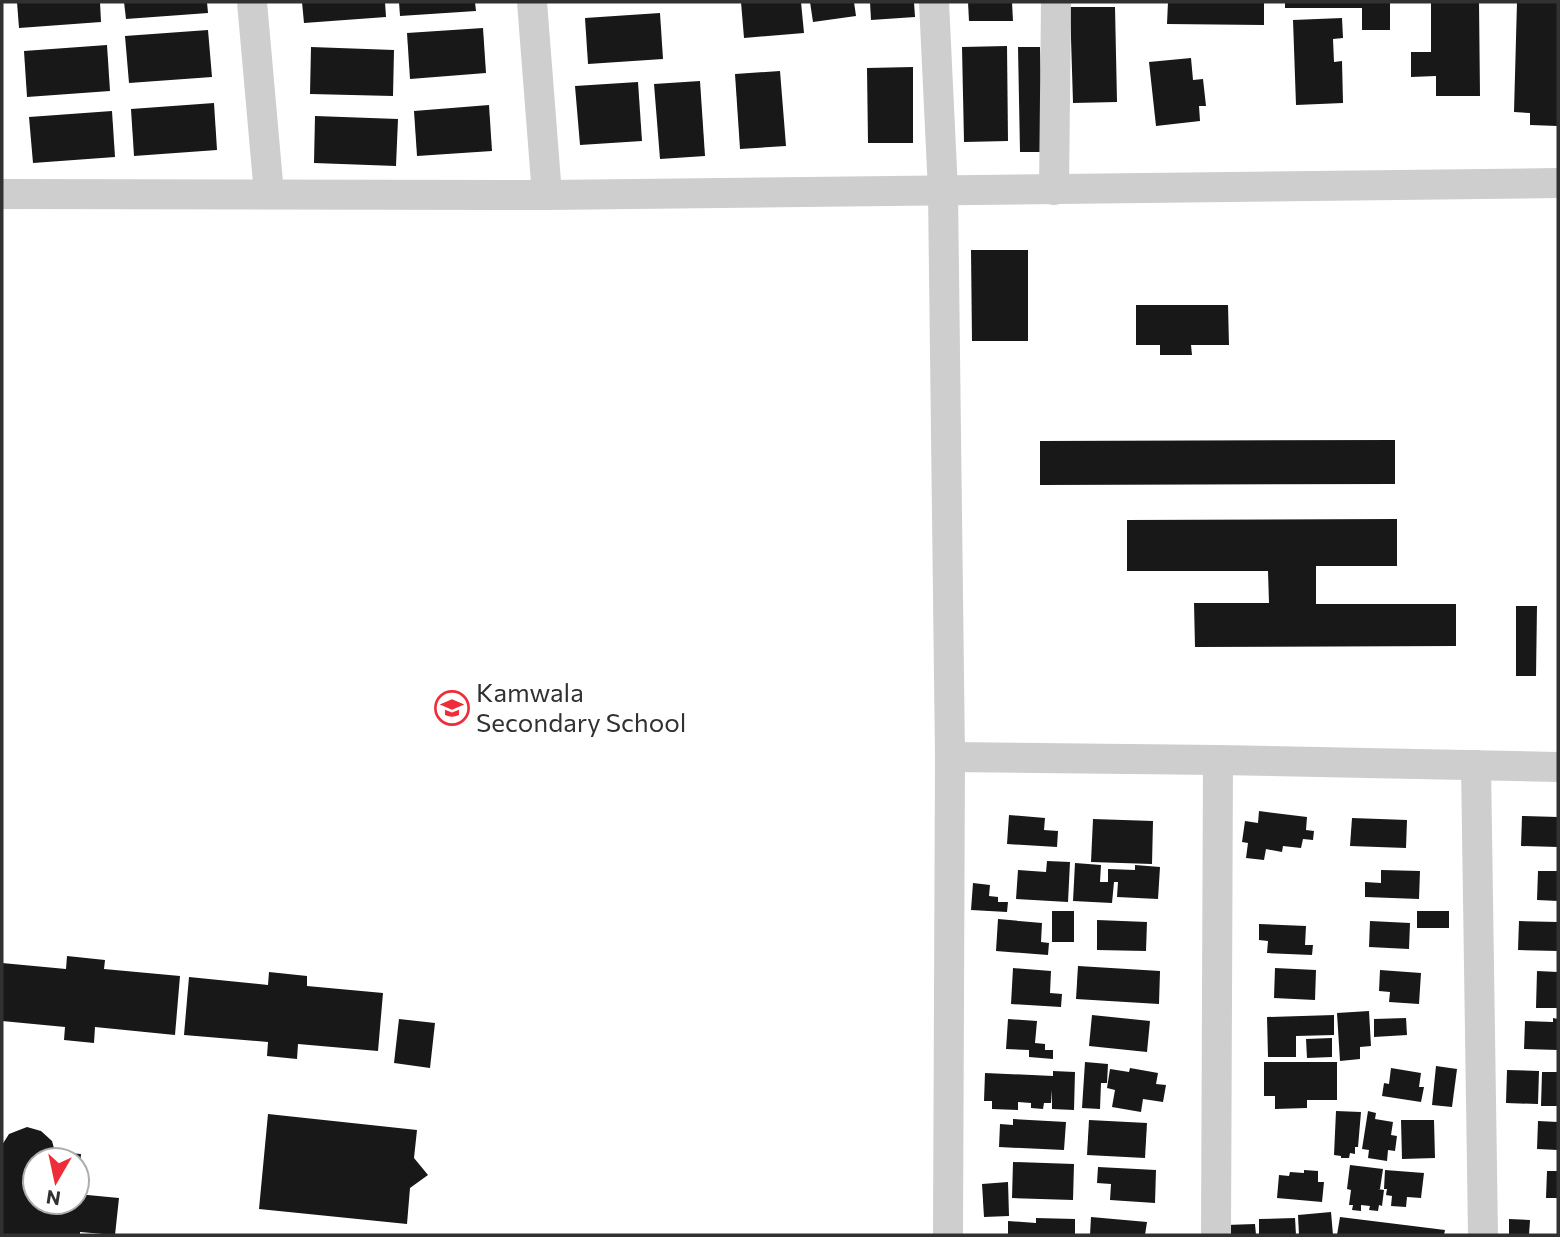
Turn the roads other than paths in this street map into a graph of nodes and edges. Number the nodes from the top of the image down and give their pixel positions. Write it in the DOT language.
graph roads {
  1 [pos="252,2"];
  2 [pos="532,2"];
  3 [pos="934,2"];
  4 [pos="1056,2"];
  5 [pos="1558,183"];
  6 [pos="1054,190"];
  7 [pos="943,191"];
  8 [pos="2,194"];
  9 [pos="269,194"];
  10 [pos="547,195"];
  11 [pos="950,757"];
  12 [pos="1218,760"];
  13 [pos="1476,765"];
  14 [pos="1558,766"];
  15 [pos="948,1235"];
  16 [pos="1216,1235"];
  17 [pos="1483,1235"];
  1 -- 9 [label="street"];
  2 -- 10 [label="street"];
  3 -- 7 [label="street"];
  4 -- 6 [label="street"];
  5 -- 6 [label="street"];
  6 -- 7 [label="street"];
  7 -- 10 [label="street"];
  7 -- 11 [label="street"];
  8 -- 9 [label="street"];
  9 -- 10 [label="street"];
  11 -- 12 [label="street"];
  11 -- 15 [label="street"];
  12 -- 13 [label="street"];
  12 -- 16 [label="street"];
  13 -- 14 [label="street"];
  13 -- 17 [label="street"];
}
